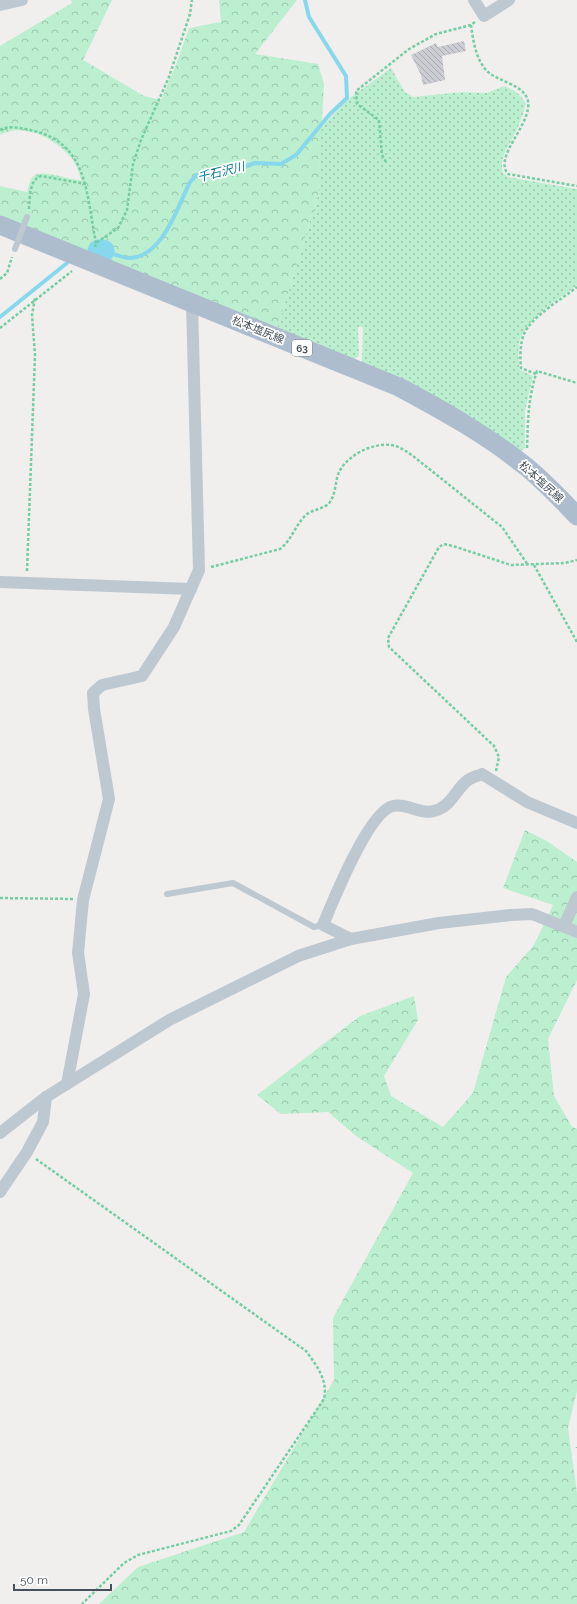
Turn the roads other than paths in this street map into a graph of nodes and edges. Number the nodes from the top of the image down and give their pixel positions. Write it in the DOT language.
graph roads {
  1 [pos="22,0"];
  2 [pos="474,0"];
  3 [pos="509,0"];
  4 [pos="0,5"];
  5 [pos="28,217"];
  6 [pos="0,225"];
  7 [pos="15,249"];
  8 [pos="192,303"];
  9 [pos="577,516"];
  10 [pos="0,582"];
  11 [pos="191,589"];
  12 [pos="577,823"];
  13 [pos="167,894"];
  14 [pos="577,897"];
  15 [pos="322,925"];
  16 [pos="564,926"];
  17 [pos="577,932"];
  18 [pos="351,939"];
  19 [pos="67,1084"];
  20 [pos="46,1097"];
  21 [pos="0,1133"];
  22 [pos="0,1192"];
  1 -- 4 [label="street"];
  2 -- 3 [label="street"];
  5 -- 7 [label="lane, bridge"];
  6 -- 8 [label="main road, 松本塩尻線 / 63"];
  8 -- 9 [label="main road, 松本塩尻線 / 63"];
  8 -- 11 [label="street"];
  10 -- 11 [label="street"];
  11 -- 19 [label="street"];
  12 -- 15 [label="street"];
  13 -- 15 [label="lane"];
  14 -- 16 [label="street"];
  15 -- 18 [label="street"];
  16 -- 17 [label="street"];
  16 -- 18 [label="street"];
  18 -- 19 [label="street"];
  19 -- 20 [label="street"];
  20 -- 21 [label="street"];
  20 -- 22 [label="street"];
}
